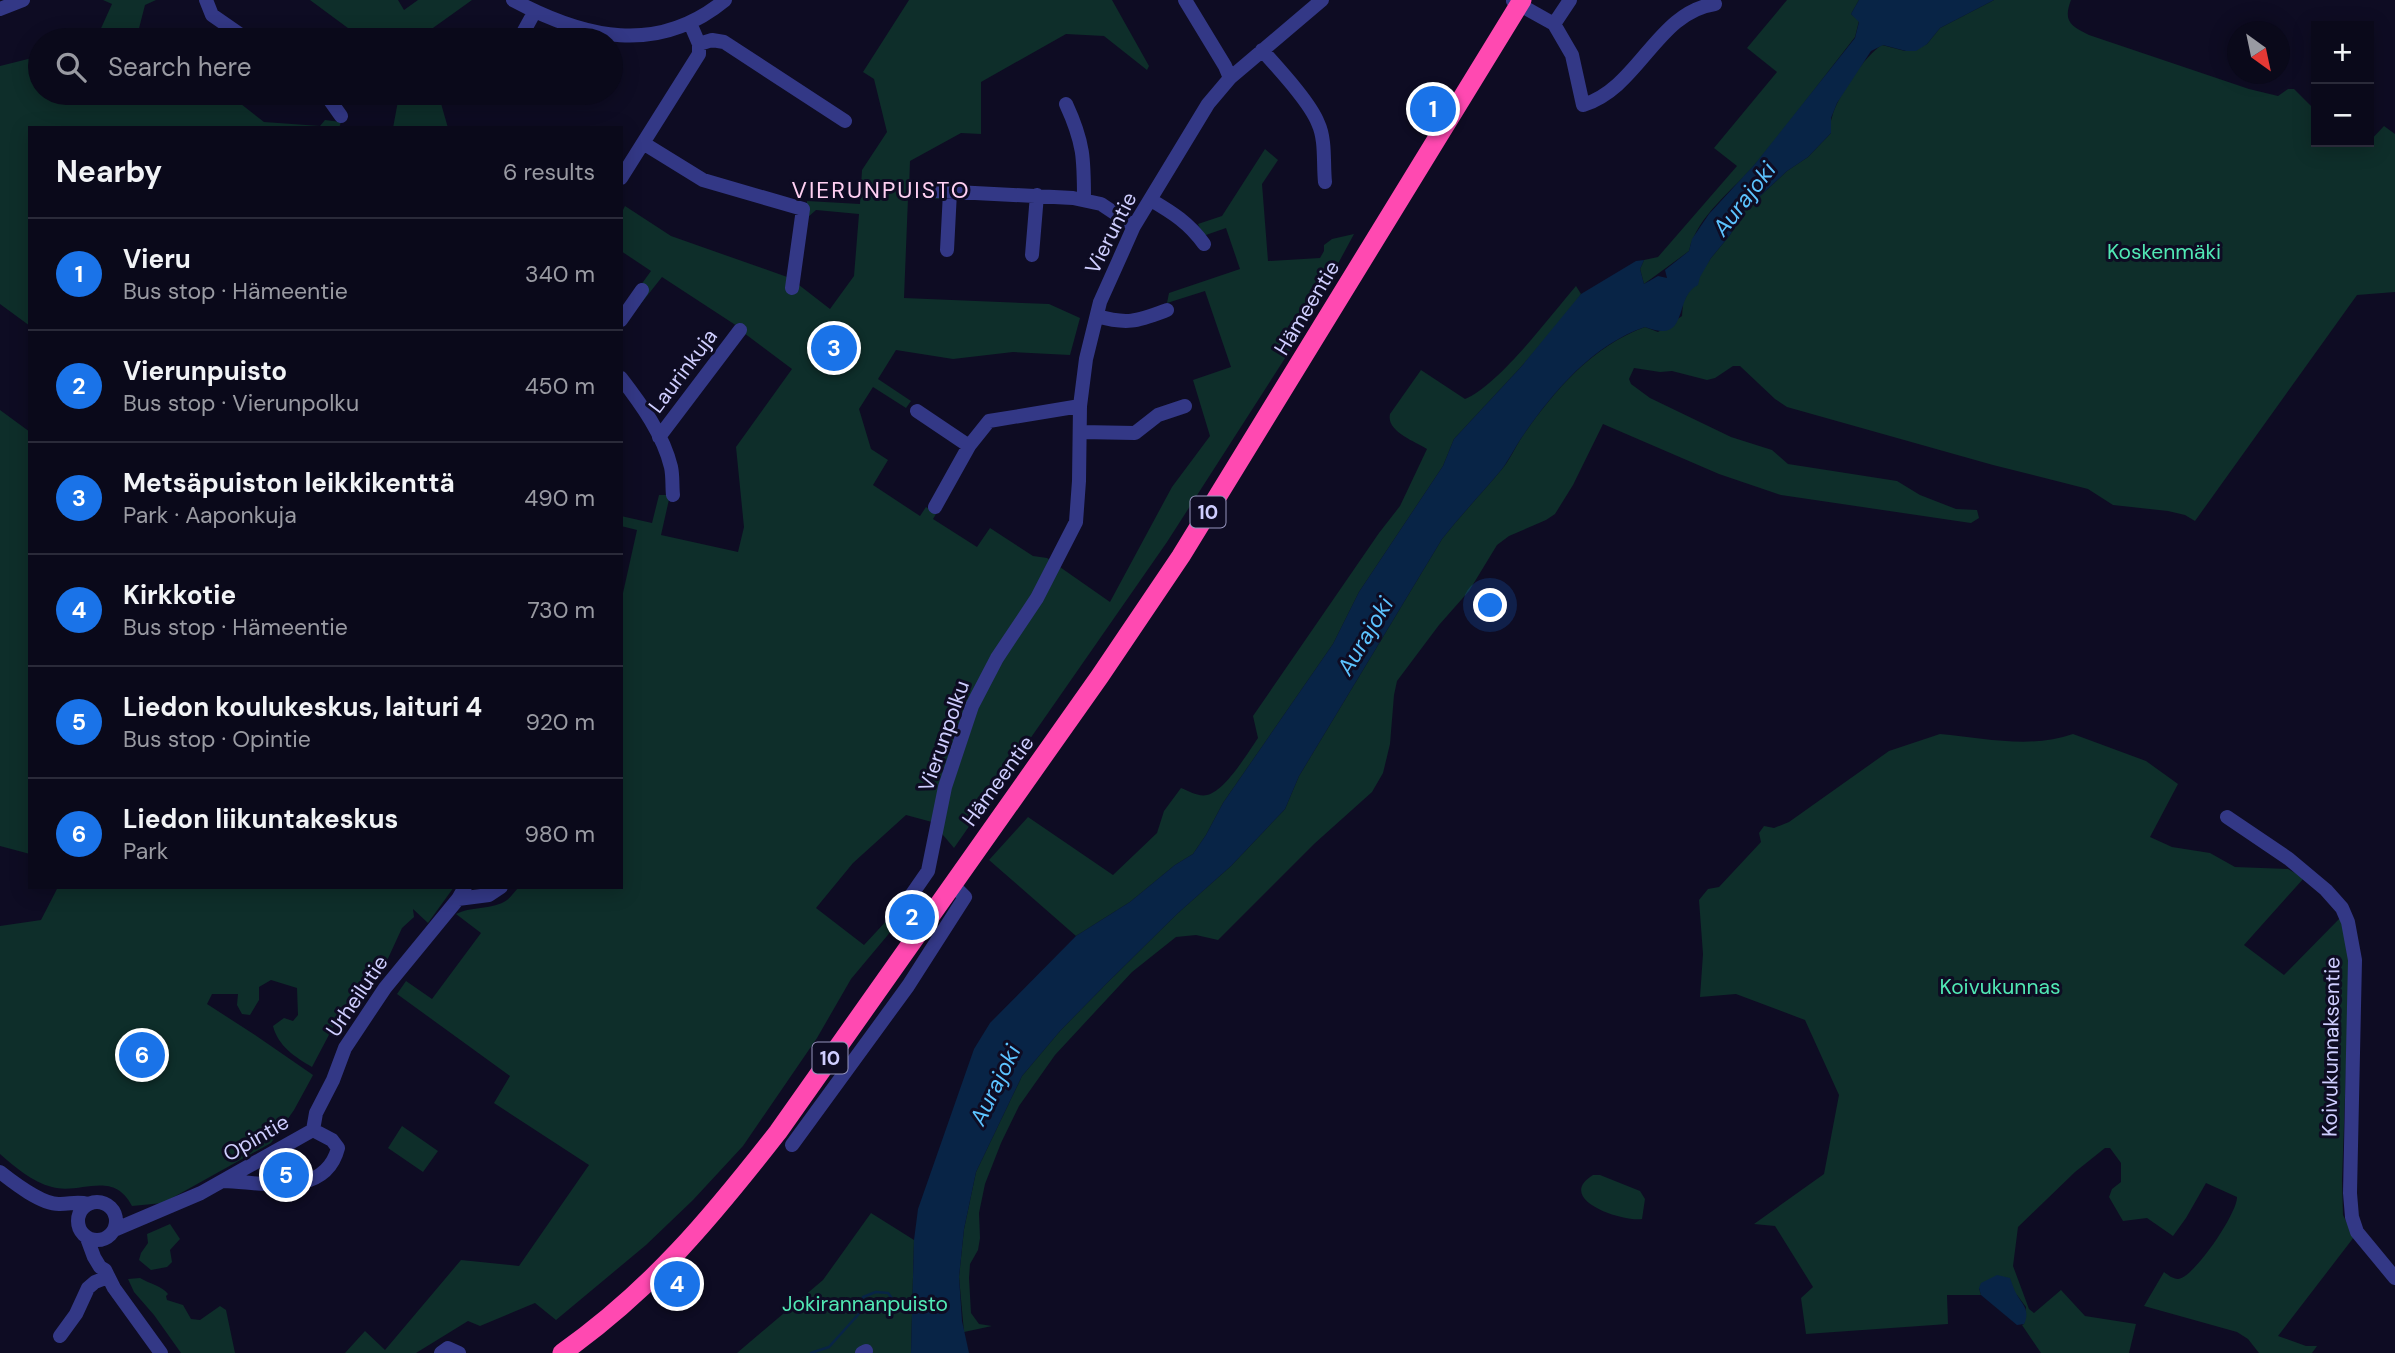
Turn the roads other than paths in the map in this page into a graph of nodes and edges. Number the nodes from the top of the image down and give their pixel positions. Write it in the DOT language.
graph roads {
  1 [pos="23,0"];
  2 [pos="206,0"];
  3 [pos="513,0"];
  4 [pos="725,0"];
  5 [pos="1185,0"];
  6 [pos="1322,0"];
  7 [pos="1570,0"];
  8 [pos="1516,1"];
  9 [pos="1715,4"];
  10 [pos="0,9"];
  11 [pos="535,11"];
  12 [pos="690,23"];
  13 [pos="1554,24"];
  14 [pos="231,28"];
  15 [pos="526,28"];
  16 [pos="576,28"];
  17 [pos="623,36"];
  18 [pos="699,44"];
  19 [pos="1262,50"];
  20 [pos="1230,78"];
  21 [pos="1066,104"];
  22 [pos="333,105"];
  23 [pos="341,117"];
  24 [pos="845,121"];
  25 [pos="643,143"];
  26 [pos="623,175"];
  27 [pos="1325,182"];
  28 [pos="918,190"];
  29 [pos="950,192"];
  30 [pos="1037,195"];
  31 [pos="1084,200"];
  32 [pos="1151,200"];
  33 [pos="1134,226"];
  34 [pos="1204,244"];
  35 [pos="947,250"];
  36 [pos="1031,255"];
  37 [pos="792,288"];
  38 [pos="642,290"];
  39 [pos="1167,310"];
  40 [pos="1097,316"];
  41 [pos="623,317"];
  42 [pos="740,330"];
  43 [pos="623,381"];
  44 [pos="1080,405"];
  45 [pos="1185,406"];
  46 [pos="917,411"];
  47 [pos="1081,432"];
  48 [pos="659,437"];
  49 [pos="969,446"];
  50 [pos="673,495"];
  51 [pos="935,507"];
  52 [pos="1063,544"];
  53 [pos="2227,817"];
  54 [pos="951,884"];
  55 [pos="498,889"];
  56 [pos="461,893"];
  57 [pos="901,910"];
  58 [pos="313,1130"];
  59 [pos="792,1145"];
  60 [pos="0,1172"];
  61 [pos="224,1181"];
  62 [pos="61,1204"];
  63 [pos="88,1204"];
  64 [pos="153,1213"];
  65 [pos="116,1215"];
  66 [pos="78,1221"];
  67 [pos="109,1235"];
  68 [pos="87,1238"];
  69 [pos="107,1274"];
  70 [pos="2395,1278"];
  71 [pos="60,1336"];
  72 [pos="582,1347"];
  73 [pos="161,1353"];
  74 [pos="441,1353"];
  75 [pos="459,1353"];
  76 [pos="562,1353"];
  1 -- 10 [label="street"];
  2 -- 14 [label="street"];
  3 -- 11 [label="street"];
  4 -- 12 [label="street"];
  5 -- 20 [label="street"];
  6 -- 19 [label="street, Vieruntie"];
  7 -- 13 [label="street"];
  8 -- 13 [label="street"];
  8 -- 54 [label="highway, Hämeentie / 10"];
  9 -- 13 [label="street"];
  11 -- 15 [label="street"];
  11 -- 16 [label="street"];
  12 -- 17 [label="street"];
  12 -- 18 [label="street"];
  18 -- 24 [label="street"];
  18 -- 25 [label="street"];
  19 -- 20 [label="street, Vieruntie"];
  19 -- 27 [label="street"];
  20 -- 32 [label="street, Vieruntie"];
  21 -- 31 [label="street"];
  22 -- 23 [label="street"];
  25 -- 26 [label="street"];
  25 -- 37 [label="street"];
  28 -- 29 [label="street"];
  29 -- 30 [label="street"];
  29 -- 35 [label="street"];
  30 -- 31 [label="street"];
  30 -- 36 [label="street"];
  31 -- 33 [label="street"];
  32 -- 33 [label="street, Vieruntie"];
  32 -- 34 [label="street"];
  33 -- 40 [label="street, Vieruntie"];
  38 -- 41 [label="street"];
  39 -- 40 [label="street"];
  40 -- 44 [label="street, Vieruntie"];
  42 -- 48 [label="street, Laurinkuja"];
  43 -- 48 [label="street"];
  44 -- 47 [label="street, Vieruntie"];
  44 -- 49 [label="street"];
  45 -- 47 [label="street"];
  46 -- 49 [label="street"];
  47 -- 52 [label="street, Vieruntie"];
  48 -- 50 [label="street"];
  49 -- 51 [label="street"];
  52 -- 57 [label="street, Vierunpolku"];
  53 -- 70 [label="street, Koivukunnaksentie"];
  54 -- 59 [label="street"];
  54 -- 72 [label="highway, Hämeentie / 10"];
  55 -- 56 [label="street, Urheilutie"];
  56 -- 58 [label="street, Urheilutie"];
  58 -- 61 [label="street, Opintie"];
  58 -- 61 [label="street, Opintie"];
  60 -- 62 [label="street"];
  61 -- 64 [label="street, Opintie"];
  62 -- 63 [label="street"];
  62 -- 66 [label="street"];
  63 -- 65 [label="street"];
  63 -- 66 [label="street"];
  64 -- 65 [label="street, Opintie"];
  64 -- 67 [label="street, Opintie"];
  65 -- 67 [label="street"];
  66 -- 68 [label="street"];
  67 -- 68 [label="street"];
  67 -- 69 [label="street"];
  68 -- 69 [label="street"];
  69 -- 71 [label="street"];
  69 -- 73 [label="street"];
  72 -- 76 [label="highway, Hämeentie / 10"];
  74 -- 75 [label="street"];
}
